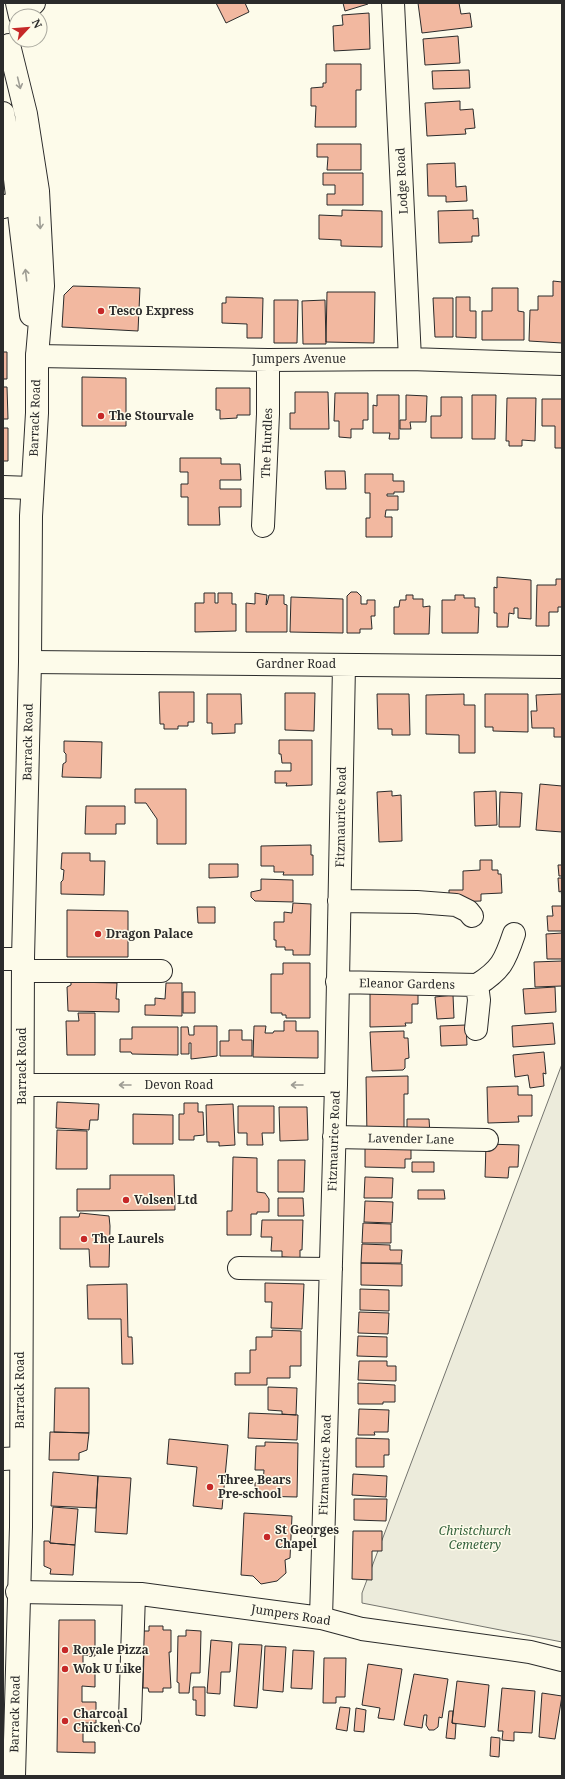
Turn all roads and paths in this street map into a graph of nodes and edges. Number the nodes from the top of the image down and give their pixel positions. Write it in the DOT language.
graph roads {
  1 [pos="393,3"];
  2 [pos="10,48"];
  3 [pos="3,113"];
  4 [pos="8,167"];
  5 [pos="37,184"];
  6 [pos="11,205"];
  7 [pos="37,356"];
  8 [pos="410,359"];
  9 [pos="268,360"];
  10 [pos="562,364"];
  11 [pos="3,487"];
  12 [pos="32,488"];
  13 [pos="263,526"];
  14 [pos="30,662"];
  15 [pos="344,665"];
  16 [pos="562,667"];
  17 [pos="339,901"];
  18 [pos="472,916"];
  19 [pos="514,934"];
  20 [pos="16,963"];
  21 [pos="161,971"];
  22 [pos="337,982"];
  23 [pos="476,985"];
  24 [pos="476,1029"];
  25 [pos="22,1085"];
  26 [pos="336,1085"];
  27 [pos="334,1137"];
  28 [pos="487,1140"];
  29 [pos="239,1268"];
  30 [pos="330,1269"];
  31 [pos="11,1459"];
  32 [pos="18,1592"];
  33 [pos="134,1594"];
  34 [pos="321,1618"];
  35 [pos="562,1660"];
  36 [pos="130,1719"];
  37 [pos="14,1776"];
  1 -- 8 [label="street, Lodge Road"];
  2 -- 5 [label="street, Barrack Road, one-way"];
  3 -- 4 [label="street, Barrack Road"];
  4 -- 6 [label="street, Barrack Road"];
  5 -- 6 [label="street"];
  5 -- 7 [label="street, Barrack Road, one-way"];
  7 -- 6 [label="street, Barrack Road, one-way"];
  7 -- 9 [label="street, Jumpers Avenue"];
  7 -- 12 [label="street, Barrack Road"];
  8 -- 9 [label="street, Jumpers Avenue"];
  8 -- 10 [label="street, Jumpers Avenue"];
  9 -- 13 [label="street, The Hurdles"];
  11 -- 12 [label="street"];
  12 -- 14 [label="street, Barrack Road"];
  14 -- 15 [label="street, Gardner Road"];
  14 -- 20 [label="street, Barrack Road"];
  15 -- 16 [label="street, Gardner Road"];
  15 -- 17 [label="street, Fitzmaurice Road"];
  17 -- 18 [label="street"];
  17 -- 22 [label="street, Fitzmaurice Road"];
  19 -- 23 [label="street"];
  20 -- 21 [label="street"];
  20 -- 25 [label="street, Barrack Road"];
  22 -- 23 [label="street, Eleanor Gardens"];
  22 -- 26 [label="street, Fitzmaurice Road"];
  23 -- 24 [label="street"];
  26 -- 25 [label="street, Devon Road, one-way"];
  25 -- 31 [label="street, Barrack Road"];
  26 -- 27 [label="street, Fitzmaurice Road"];
  27 -- 28 [label="street, Lavender Lane"];
  27 -- 30 [label="street, Fitzmaurice Road"];
  29 -- 30 [label="street"];
  30 -- 34 [label="street, Fitzmaurice Road"];
  31 -- 32 [label="street, Barrack Road"];
  32 -- 33 [label="street, Jumpers Road"];
  32 -- 37 [label="street, Barrack Road"];
  33 -- 34 [label="street, Jumpers Road"];
  33 -- 36 [label="street"];
  34 -- 35 [label="street, Jumpers Road"];
}
